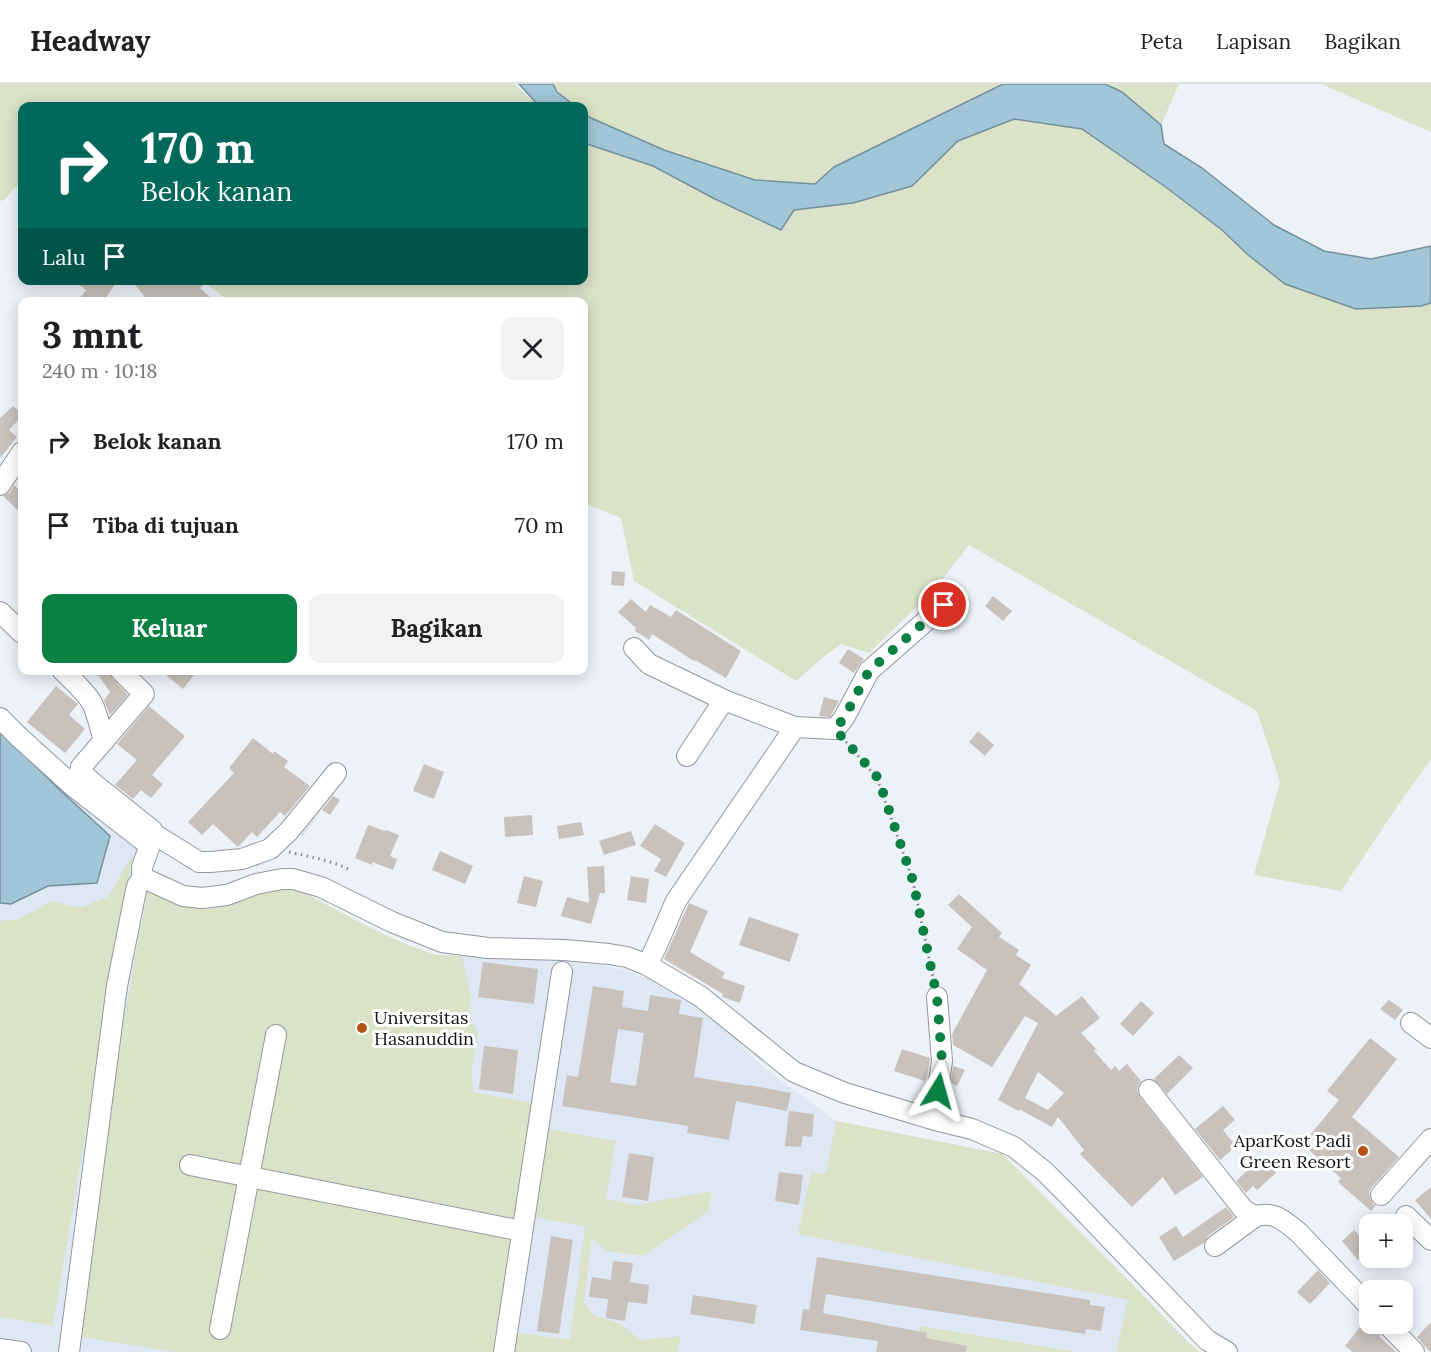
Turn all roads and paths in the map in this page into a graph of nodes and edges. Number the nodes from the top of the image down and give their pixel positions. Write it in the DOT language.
graph roads {
  1 [pos="18,458"];
  2 [pos="0,485"];
  3 [pos="944,605"];
  4 [pos="0,612"];
  5 [pos="18,629"];
  6 [pos="634,648"];
  7 [pos="67,675"];
  8 [pos="125,675"];
  9 [pos="724,700"];
  10 [pos="0,718"];
  11 [pos="795,727"];
  12 [pos="835,729"];
  13 [pos="104,741"];
  14 [pos="687,756"];
  15 [pos="336,773"];
  16 [pos="270,849"];
  17 [pos="146,857"];
  18 [pos="350,870"];
  19 [pos="652,956"];
  20 [pos="562,972"];
  21 [pos="937,997"];
  22 [pos="1411,1023"];
  23 [pos="276,1035"];
  24 [pos="1431,1038"];
  25 [pos="1149,1090"];
  26 [pos="936,1105"];
  27 [pos="1431,1139"];
  28 [pos="190,1165"];
  29 [pos="248,1177"];
  30 [pos="1381,1195"];
  31 [pos="1256,1216"];
  32 [pos="1413,1223"];
  33 [pos="522,1231"];
  34 [pos="1431,1240"];
  35 [pos="1215,1246"];
  36 [pos="1359,1294"];
  37 [pos="220,1329"];
  38 [pos="1397,1334"];
  39 [pos="0,1349"];
  40 [pos="21,1352"];
  41 [pos="69,1352"];
  42 [pos="504,1352"];
  43 [pos="1227,1352"];
  44 [pos="1414,1352"];
  1 -- 2 [label="street"];
  3 -- 12 [label="street"];
  4 -- 5 [label="street"];
  6 -- 9 [label="street"];
  7 -- 13 [label="street"];
  8 -- 13 [label="street"];
  9 -- 11 [label="street"];
  9 -- 14 [label="street"];
  10 -- 17 [label="street"];
  11 -- 12 [label="street"];
  11 -- 19 [label="street"];
  12 -- 21 [label="path"];
  13 -- 17 [label="street"];
  15 -- 16 [label="street"];
  16 -- 17 [label="street"];
  16 -- 18 [label="path"];
  17 -- 19 [label="street"];
  17 -- 41 [label="street"];
  19 -- 26 [label="street"];
  20 -- 33 [label="street"];
  21 -- 26 [label="street"];
  22 -- 24 [label="street"];
  23 -- 29 [label="street"];
  25 -- 31 [label="street"];
  26 -- 43 [label="street"];
  27 -- 30 [label="street"];
  28 -- 29 [label="street"];
  29 -- 33 [label="street"];
  29 -- 37 [label="street"];
  31 -- 35 [label="street"];
  31 -- 36 [label="street"];
  32 -- 34 [label="street"];
  33 -- 42 [label="street"];
  38 -- 44 [label="street"];
  39 -- 40 [label="street"];
}
